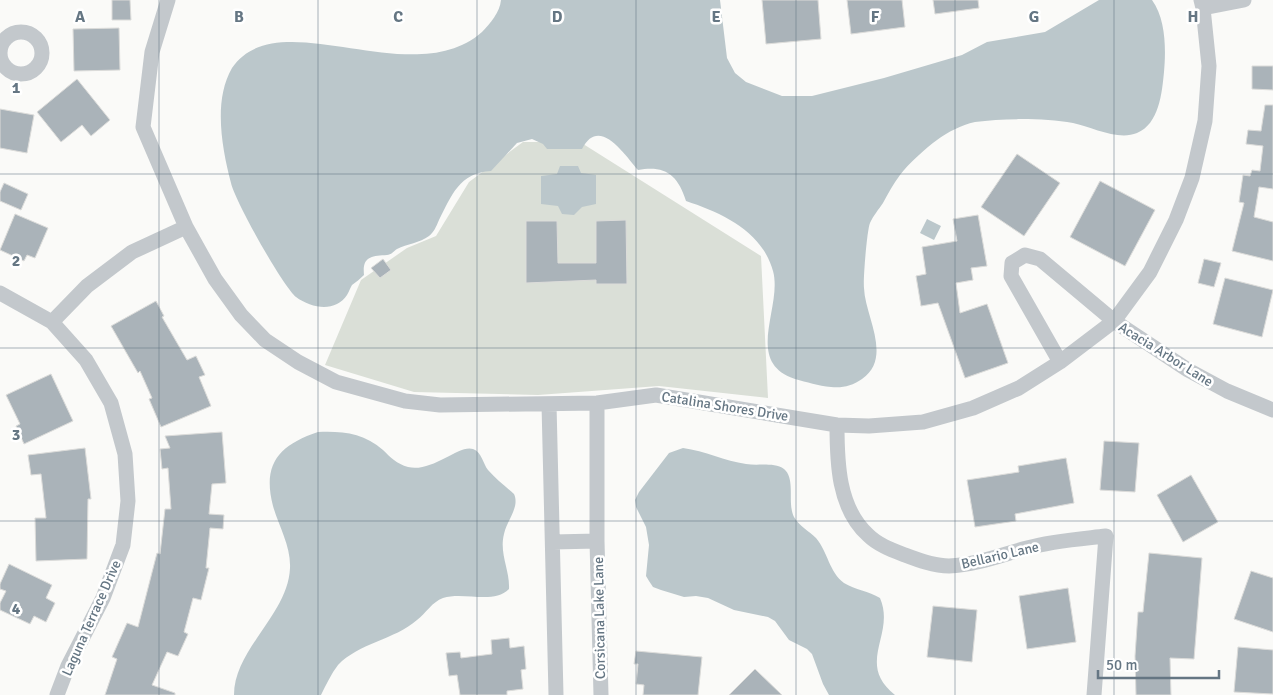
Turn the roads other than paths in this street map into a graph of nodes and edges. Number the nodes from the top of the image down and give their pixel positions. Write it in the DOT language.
graph roads {
  1 [pos="168,0"];
  2 [pos="1244,0"];
  3 [pos="1202,4"];
  4 [pos="186,227"];
  5 [pos="0,293"];
  6 [pos="1114,321"];
  7 [pos="52,322"];
  8 [pos="1060,362"];
  9 [pos="598,403"];
  10 [pos="549,404"];
  11 [pos="1273,410"];
  12 [pos="837,425"];
  13 [pos="598,540"];
  14 [pos="553,542"];
  15 [pos="58,695"];
  16 [pos="556,695"];
  17 [pos="601,695"];
  18 [pos="1094,695"];
  1 -- 4 [label="street, Catalina Shores Drive"];
  2 -- 3 [label="street"];
  3 -- 6 [label="street, Catalina Shores Drive"];
  4 -- 7 [label="street"];
  4 -- 10 [label="street, Catalina Shores Drive"];
  5 -- 7 [label="street, Laguna Terrace Drive"];
  6 -- 8 [label="street, Catalina Shores Drive"];
  6 -- 8 [label="street, Acacia Arbor Lane"];
  6 -- 11 [label="street, Acacia Arbor Lane"];
  7 -- 15 [label="street, Laguna Terrace Drive"];
  8 -- 12 [label="street, Catalina Shores Drive"];
  9 -- 10 [label="street, Catalina Shores Drive"];
  9 -- 12 [label="street, Catalina Shores Drive"];
  9 -- 13 [label="street, Corsicana Lake Lane"];
  10 -- 14 [label="street"];
  12 -- 18 [label="street, Bellario Lane"];
  13 -- 14 [label="street, Corsicana Lake Lane"];
  13 -- 17 [label="street, Corsicana Lake Lane"];
  14 -- 16 [label="street"];
}
